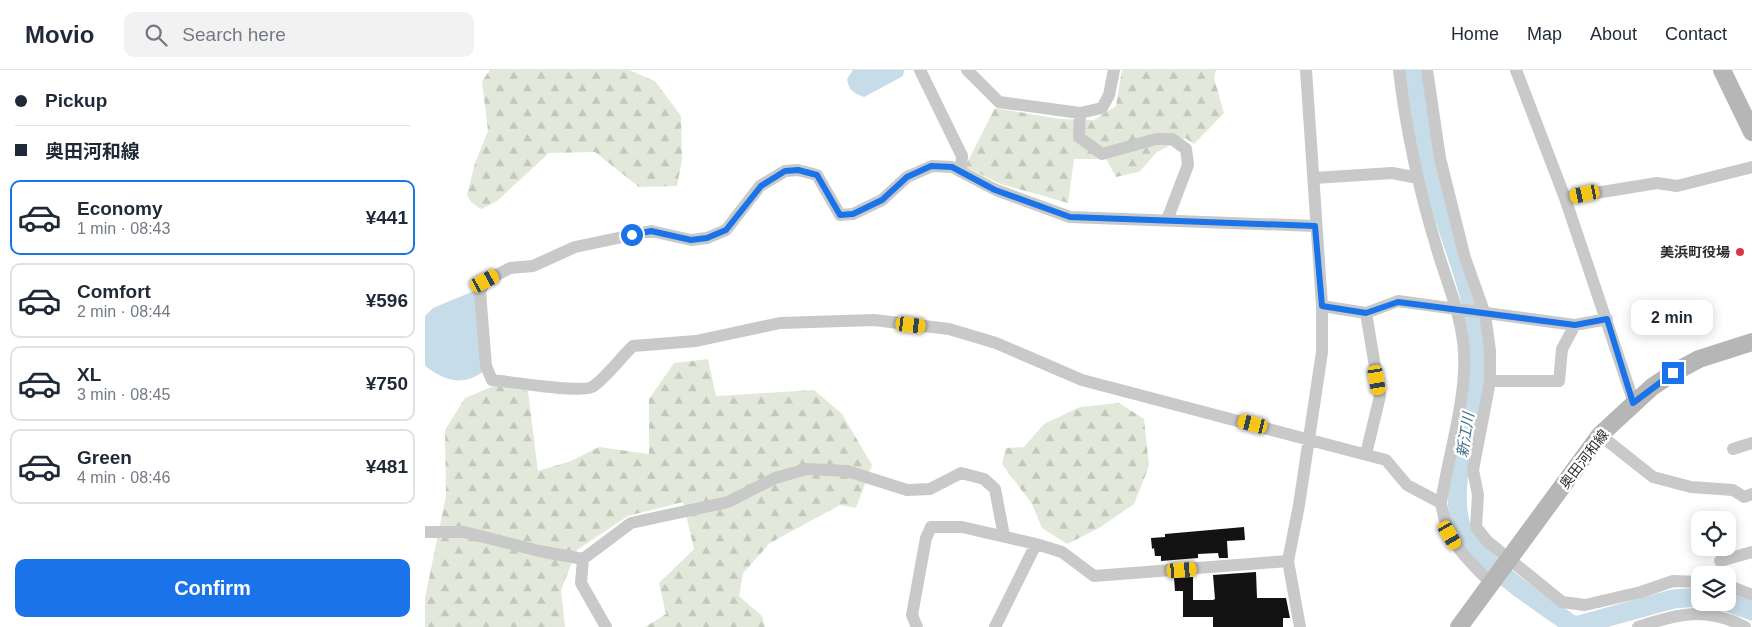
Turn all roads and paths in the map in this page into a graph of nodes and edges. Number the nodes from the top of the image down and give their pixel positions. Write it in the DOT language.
graph roads {
  1 [pos="920,70"];
  2 [pos="967,70"];
  3 [pos="1114,70"];
  4 [pos="1306,70"];
  5 [pos="1399,70"];
  6 [pos="1427,70"];
  7 [pos="1516,70"];
  8 [pos="1722,70"];
  9 [pos="1080,113"];
  10 [pos="1752,132"];
  11 [pos="1752,167"];
  12 [pos="961,169"];
  13 [pos="1314,178"];
  14 [pos="1418,178"];
  15 [pos="1565,198"];
  16 [pos="1167,220"];
  17 [pos="1315,226"];
  18 [pos="1322,306"];
  19 [pos="1459,308"];
  20 [pos="1366,313"];
  21 [pos="1485,314"];
  22 [pos="1607,319"];
  23 [pos="1575,325"];
  24 [pos="1752,342"];
  25 [pos="1490,381"];
  26 [pos="1633,403"];
  27 [pos="1599,436"];
  28 [pos="1309,439"];
  29 [pos="1752,443"];
  30 [pos="1733,449"];
  31 [pos="1366,454"];
  32 [pos="1752,494"];
  33 [pos="1441,502"];
  34 [pos="425,532"];
  35 [pos="1004,536"];
  36 [pos="1036,544"];
  37 [pos="1752,552"];
  38 [pos="1508,558"];
  39 [pos="583,559"];
  40 [pos="1288,561"];
  41 [pos="1720,562"];
  42 [pos="1490,582"];
  43 [pos="1691,582"];
  44 [pos="1736,589"];
  45 [pos="1752,595"];
  46 [pos="606,627"];
  47 [pos="917,627"];
  48 [pos="995,627"];
  49 [pos="1300,627"];
  50 [pos="1459,627"];
  51 [pos="1638,627"];
  52 [pos="1745,627"];
  1 -- 12 [label="street"];
  2 -- 9 [label="street"];
  3 -- 9 [label="street"];
  4 -- 13 [label="street"];
  5 -- 14 [label="street"];
  6 -- 21 [label="street"];
  7 -- 15 [label="street"];
  8 -- 10 [label="main road"];
  9 -- 16 [label="street"];
  11 -- 15 [label="street"];
  12 -- 16 [label="street"];
  12 -- 28 [label="street"];
  13 -- 14 [label="street"];
  13 -- 17 [label="street"];
  14 -- 19 [label="street"];
  15 -- 22 [label="street"];
  16 -- 17 [label="street"];
  17 -- 18 [label="street"];
  18 -- 20 [label="street"];
  18 -- 28 [label="street"];
  19 -- 20 [label="street"];
  19 -- 21 [label="street"];
  19 -- 33 [label="street"];
  20 -- 31 [label="street"];
  21 -- 23 [label="street"];
  21 -- 25 [label="street"];
  22 -- 23 [label="street"];
  22 -- 26 [label="street"];
  23 -- 25 [label="street"];
  24 -- 26 [label="main road, 奥田河和線"];
  25 -- 38 [label="street"];
  26 -- 27 [label="main road, 奥田河和線"];
  27 -- 32 [label="street"];
  27 -- 38 [label="main road, 奥田河和線"];
  28 -- 31 [label="street"];
  28 -- 40 [label="street"];
  29 -- 30 [label="street"];
  31 -- 33 [label="street"];
  33 -- 42 [label="street"];
  34 -- 39 [label="street"];
  35 -- 36 [label="street"];
  35 -- 39 [label="street"];
  35 -- 47 [label="street"];
  36 -- 40 [label="street"];
  36 -- 48 [label="street"];
  37 -- 41 [label="street"];
  38 -- 42 [label="main road, 奥田河和線"];
  38 -- 43 [label="street"];
  39 -- 46 [label="street"];
  40 -- 49 [label="street"];
  42 -- 50 [label="main road, 奥田河和線"];
  44 -- 45 [label="street"];
  51 -- 52 [label="street"];
}
